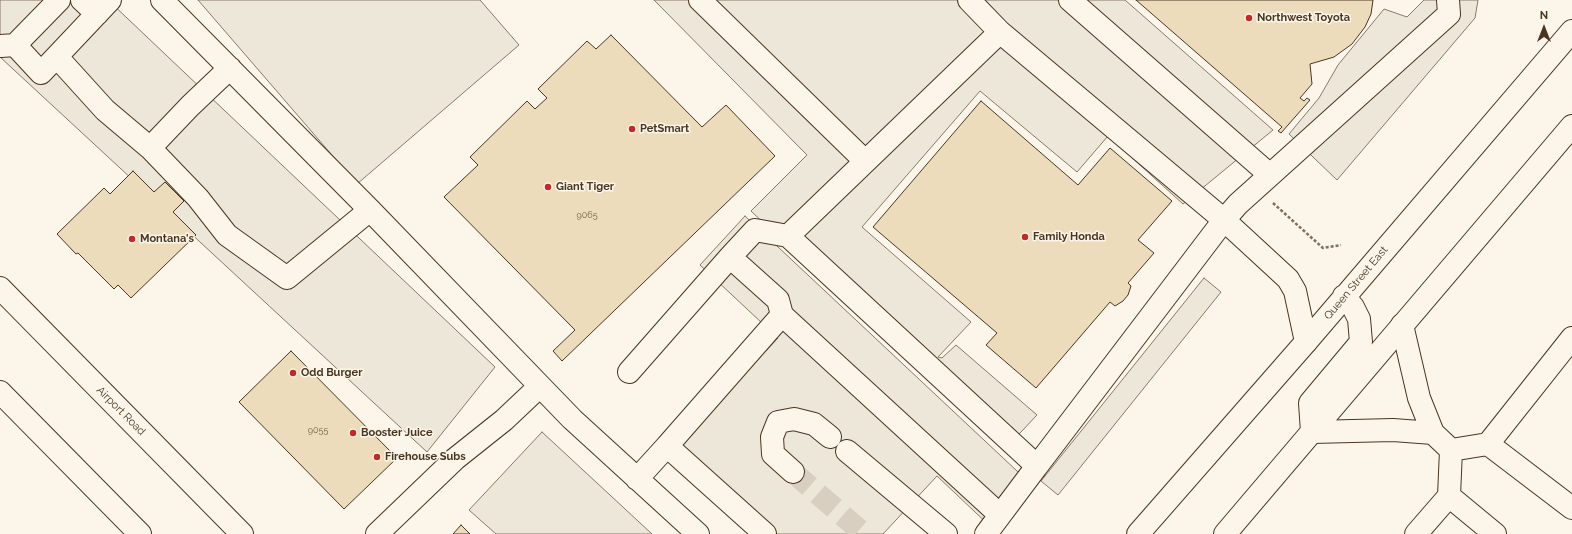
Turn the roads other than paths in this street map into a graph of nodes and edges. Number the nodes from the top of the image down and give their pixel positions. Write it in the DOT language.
graph roads {
  1 [pos="59,0"];
  2 [pos="162,0"];
  3 [pos="700,0"];
  4 [pos="969,0"];
  5 [pos="1070,0"];
  6 [pos="1448,0"];
  7 [pos="96,5"];
  8 [pos="1572,31"];
  9 [pos="1000,32"];
  10 [pos="7,45"];
  11 [pos="57,57"];
  12 [pos="230,68"];
  13 [pos="1572,126"];
  14 [pos="150,148"];
  15 [pos="865,161"];
  16 [pos="1270,175"];
  17 [pos="370,210"];
  18 [pos="1224,220"];
  19 [pos="788,236"];
  20 [pos="730,258"];
  21 [pos="0,288"];
  22 [pos="1344,296"];
  23 [pos="782,315"];
  24 [pos="1402,325"];
  25 [pos="1572,338"];
  26 [pos="1306,342"];
  27 [pos="629,372"];
  28 [pos="540,386"];
  29 [pos="0,392"];
  30 [pos="1312,432"];
  31 [pos="1433,433"];
  32 [pos="830,437"];
  33 [pos="1488,444"];
  34 [pos="667,446"];
  35 [pos="1451,450"];
  36 [pos="846,451"];
  37 [pos="1037,466"];
  38 [pos="793,472"];
  39 [pos="637,479"];
  40 [pos="1449,496"];
  41 [pos="1572,508"];
  42 [pos="1000,515"];
  43 [pos="140,534"];
  44 [pos="242,534"];
  45 [pos="377,534"];
  46 [pos="698,534"];
  47 [pos="765,534"];
  48 [pos="946,534"];
  49 [pos="986,534"];
  50 [pos="1138,534"];
  51 [pos="1225,534"];
  52 [pos="1416,534"];
  53 [pos="1495,534"];
  1 -- 10 [label="main road"];
  2 -- 12 [label="main road"];
  3 -- 15 [label="main road"];
  4 -- 9 [label="main road"];
  5 -- 16 [label="main road"];
  6 -- 16 [label="main road"];
  7 -- 11 [label="main road"];
  8 -- 22 [label="main road, Queen Street East"];
  9 -- 15 [label="main road"];
  9 -- 18 [label="main road"];
  10 -- 11 [label="main road"];
  11 -- 14 [label="main road"];
  12 -- 14 [label="main road"];
  12 -- 17 [label="main road"];
  13 -- 24 [label="main road"];
  14 -- 17 [label="main road"];
  15 -- 19 [label="main road"];
  16 -- 18 [label="main road"];
  17 -- 28 [label="main road"];
  18 -- 26 [label="main road"];
  18 -- 37 [label="main road"];
  19 -- 20 [label="main road"];
  19 -- 37 [label="main road"];
  20 -- 23 [label="main road"];
  20 -- 27 [label="main road"];
  21 -- 44 [label="main road, Airport Road"];
  22 -- 26 [label="main road, Queen Street East"];
  22 -- 30 [label="main road"];
  23 -- 34 [label="main road"];
  23 -- 42 [label="main road"];
  24 -- 30 [label="main road"];
  24 -- 31 [label="main road"];
  25 -- 33 [label="main road"];
  26 -- 50 [label="main road, Queen Street East"];
  28 -- 39 [label="main road"];
  28 -- 45 [label="main road"];
  29 -- 43 [label="main road"];
  30 -- 31 [label="main road"];
  30 -- 51 [label="main road"];
  31 -- 35 [label="main road"];
  32 -- 38 [label="main road"];
  33 -- 35 [label="main road"];
  33 -- 41 [label="main road"];
  34 -- 39 [label="main road"];
  34 -- 47 [label="main road"];
  35 -- 40 [label="main road"];
  36 -- 48 [label="main road"];
  37 -- 42 [label="main road"];
  39 -- 46 [label="main road"];
  40 -- 52 [label="main road"];
  40 -- 53 [label="main road"];
  42 -- 49 [label="main road"];
}
